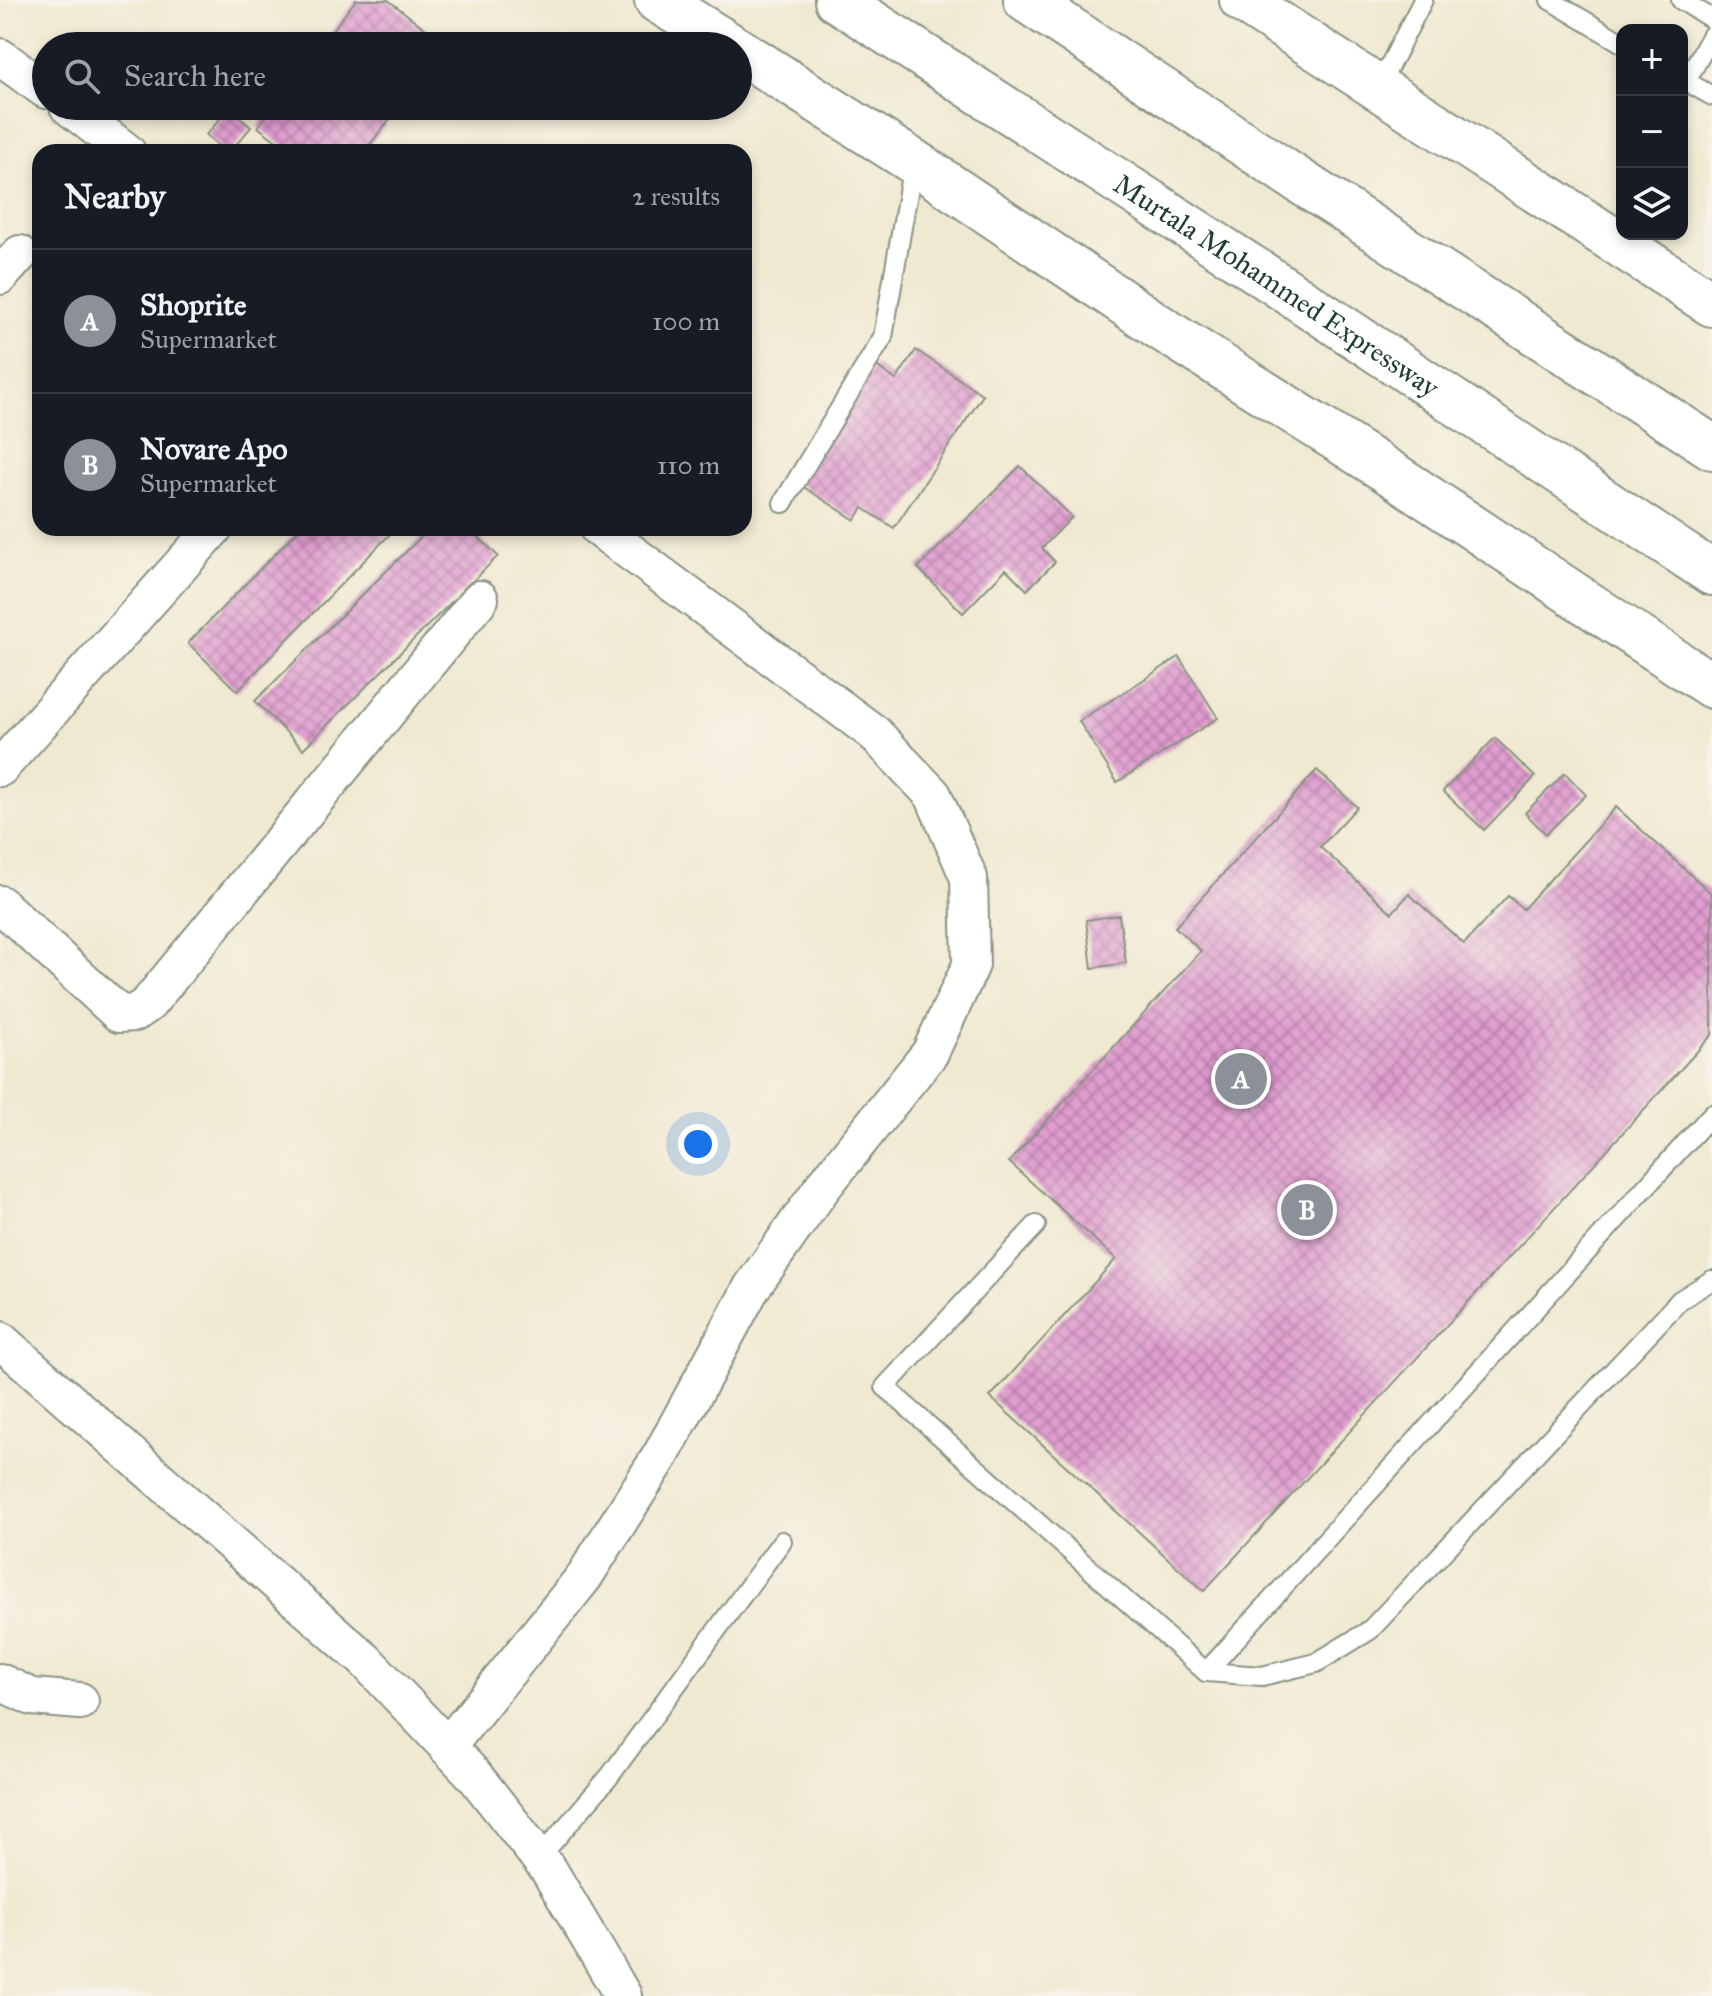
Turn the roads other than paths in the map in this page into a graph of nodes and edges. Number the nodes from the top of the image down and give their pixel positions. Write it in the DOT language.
graph roads {
  1 [pos="657,0"];
  2 [pos="837,0"];
  3 [pos="1026,0"];
  4 [pos="1242,0"];
  5 [pos="1423,0"];
  6 [pos="1550,0"];
  7 [pos="1681,0"];
  8 [pos="1712,19"];
  9 [pos="708,32"];
  10 [pos="1712,35"];
  11 [pos="1616,39"];
  12 [pos="0,57"];
  13 [pos="752,59"];
  14 [pos="1688,74"];
  15 [pos="32,80"];
  16 [pos="1688,82"];
  17 [pos="1378,88"];
  18 [pos="1712,96"];
  19 [pos="86,120"];
  20 [pos="117,144"];
  21 [pos="914,162"];
  22 [pos="1712,304"];
  23 [pos="1712,447"];
  24 [pos="783,503"];
  25 [pos="207,536"];
  26 [pos="609,536"];
  27 [pos="1712,573"];
  28 [pos="480,599"];
  29 [pos="1712,686"];
  30 [pos="0,768"];
  31 [pos="0,904"];
  32 [pos="1712,1114"];
  33 [pos="1036,1225"];
  34 [pos="1712,1280"];
  35 [pos="0,1340"];
  36 [pos="782,1541"];
  37 [pos="1206,1672"];
  38 [pos="0,1682"];
  39 [pos="80,1701"];
  40 [pos="447,1747"];
  41 [pos="539,1858"];
  42 [pos="623,1996"];
  1 -- 9 [label="main road"];
  2 -- 27 [label="main road, Murtala Mohammed Expressway"];
  3 -- 23 [label="main road"];
  4 -- 17 [label="main road"];
  5 -- 17 [label="lane"];
  6 -- 11 [label="lane"];
  7 -- 8 [label="lane"];
  10 -- 14 [label="lane"];
  12 -- 15 [label="street"];
  13 -- 21 [label="main road"];
  16 -- 18 [label="lane"];
  17 -- 22 [label="main road"];
  19 -- 20 [label="street"];
  21 -- 24 [label="lane"];
  21 -- 29 [label="main road"];
  25 -- 30 [label="street"];
  26 -- 40 [label="street"];
  28 -- 31 [label="street"];
  32 -- 37 [label="lane"];
  33 -- 37 [label="lane"];
  34 -- 37 [label="lane"];
  35 -- 40 [label="street"];
  36 -- 41 [label="lane"];
  38 -- 39 [label="street"];
  40 -- 41 [label="street"];
  41 -- 42 [label="street"];
}
